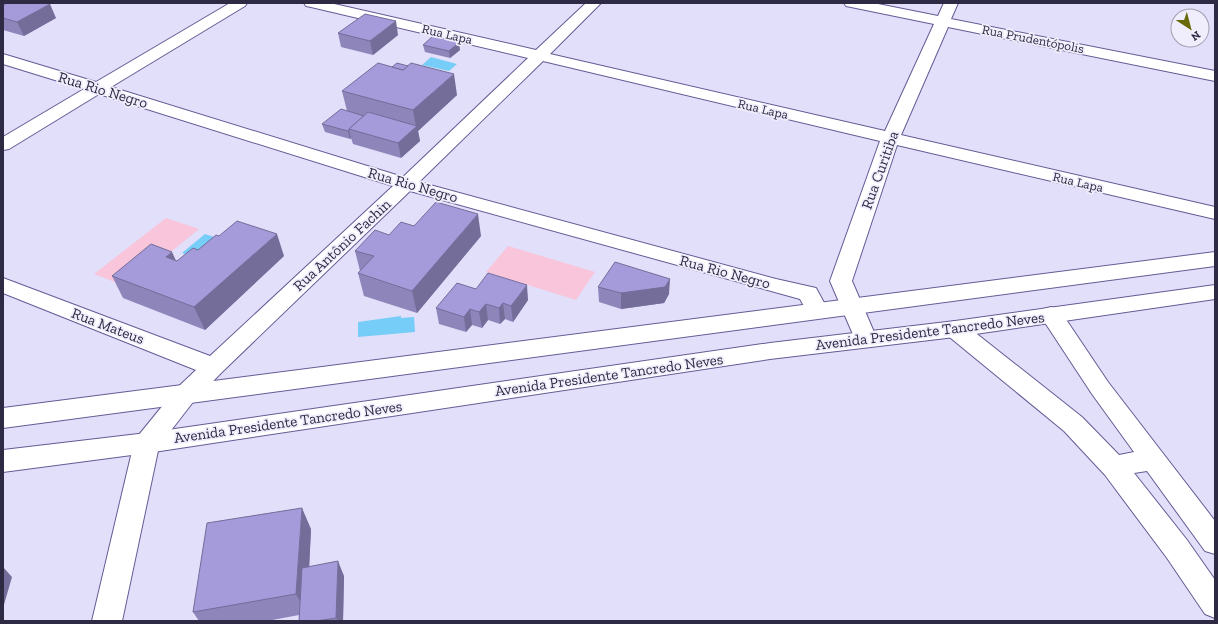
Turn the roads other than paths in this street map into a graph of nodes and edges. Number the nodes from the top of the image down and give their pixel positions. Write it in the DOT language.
graph roads {
  1 [pos="240,3"];
  2 [pos="311,3"];
  3 [pos="594,3"];
  4 [pos="851,3"];
  5 [pos="950,3"];
  6 [pos="944,21"];
  7 [pos="539,55"];
  8 [pos="3,59"];
  9 [pos="1215,76"];
  10 [pos="99,88"];
  11 [pos="890,139"];
  12 [pos="3,145"];
  13 [pos="406,184"];
  14 [pos="1215,213"];
  15 [pos="1215,258"];
  16 [pos="841,281"];
  17 [pos="3,285"];
  18 [pos="1215,292"];
  19 [pos="812,301"];
  20 [pos="850,305"];
  21 [pos="1051,315"];
  22 [pos="955,329"];
  23 [pos="866,339"];
  24 [pos="212,367"];
  25 [pos="185,395"];
  26 [pos="3,418"];
  27 [pos="147,442"];
  28 [pos="1153,459"];
  29 [pos="3,461"];
  30 [pos="1114,467"];
  31 [pos="1215,542"];
  32 [pos="1215,604"];
  33 [pos="107,621"];
  1 -- 10 [label="street"];
  2 -- 7 [label="street, Rua Lapa"];
  3 -- 7 [label="street, Rua Antônio Fachin"];
  4 -- 6 [label="street, Rua Prudentópolis"];
  5 -- 6 [label="street, Rua Curitiba"];
  6 -- 9 [label="street, Rua Prudentópolis"];
  6 -- 11 [label="street, Rua Curitiba"];
  7 -- 11 [label="street, Rua Lapa"];
  7 -- 13 [label="street, Rua Antônio Fachin"];
  8 -- 10 [label="street, Rua Rio Negro"];
  10 -- 12 [label="street"];
  10 -- 13 [label="street, Rua Rio Negro"];
  11 -- 14 [label="street, Rua Lapa"];
  11 -- 16 [label="street, Rua Curitiba"];
  13 -- 19 [label="street, Rua Rio Negro"];
  13 -- 24 [label="street, Rua Antônio Fachin"];
  15 -- 20 [label="street"];
  16 -- 19 [label="street"];
  16 -- 20 [label="street"];
  17 -- 24 [label="street, Rua Mateus"];
  18 -- 21 [label="street, Avenida Presidente Tancredo Neves"];
  19 -- 20 [label="street"];
  19 -- 25 [label="street"];
  20 -- 23 [label="street"];
  21 -- 22 [label="street, Avenida Presidente Tancredo Neves"];
  21 -- 28 [label="street"];
  22 -- 23 [label="street, Avenida Presidente Tancredo Neves"];
  22 -- 30 [label="street"];
  23 -- 27 [label="street, Avenida Presidente Tancredo Neves"];
  24 -- 25 [label="street, Rua Antônio Fachin"];
  25 -- 26 [label="street"];
  25 -- 27 [label="street, Rua Antônio Fachin"];
  27 -- 29 [label="street, Avenida Presidente Tancredo Neves"];
  27 -- 33 [label="street"];
  28 -- 30 [label="street"];
  28 -- 31 [label="street"];
  30 -- 32 [label="street"];
}
